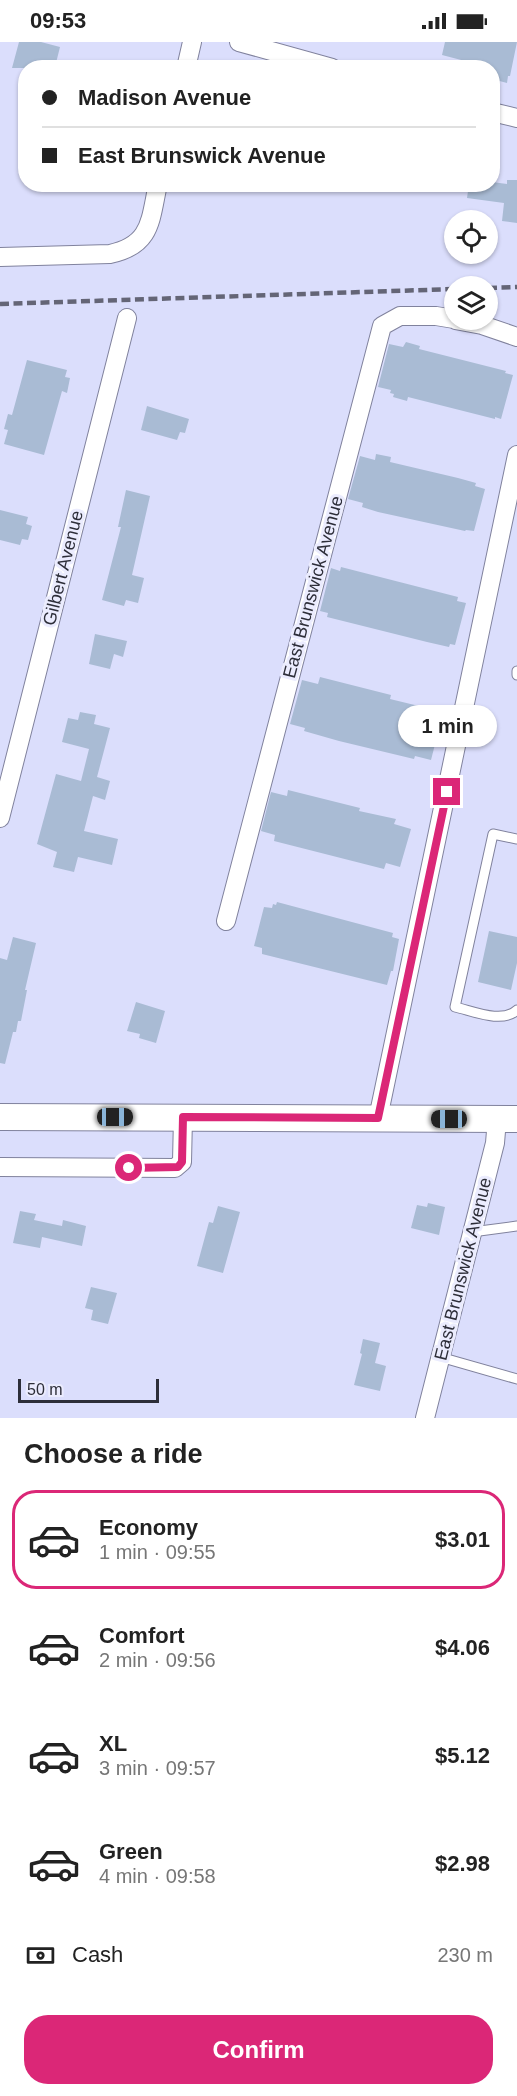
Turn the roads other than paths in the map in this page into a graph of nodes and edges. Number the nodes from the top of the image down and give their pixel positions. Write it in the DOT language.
graph roads {
  1 [pos="192,42"];
  2 [pos="239,42"];
  3 [pos="188,60"];
  4 [pos="303,60"];
  5 [pos="500,114"];
  6 [pos="517,118"];
  7 [pos="156,192"];
  8 [pos="0,257"];
  9 [pos="444,317"];
  10 [pos="127,318"];
  11 [pos="497,330"];
  12 [pos="517,337"];
  13 [pos="517,455"];
  14 [pos="0,818"];
  15 [pos="517,839"];
  16 [pos="226,921"];
  17 [pos="517,1010"];
  18 [pos="0,1117"];
  19 [pos="183,1117"];
  20 [pos="378,1118"];
  21 [pos="507,1119"];
  22 [pos="0,1167"];
  23 [pos="517,1226"];
  24 [pos="472,1232"];
  25 [pos="440,1357"];
  26 [pos="517,1379"];
  27 [pos="428,1417"];
  1 -- 3 [label="street"];
  2 -- 4 [label="street"];
  5 -- 6 [label="street"];
  7 -- 8 [label="street"];
  9 -- 16 [label="street, East Brunswick Avenue"];
  10 -- 14 [label="street, Gilbert Avenue"];
  11 -- 12 [label="street, East Brunswick Avenue"];
  13 -- 20 [label="street"];
  15 -- 17 [label="lane"];
  18 -- 19 [label="main road"];
  19 -- 20 [label="main road"];
  19 -- 22 [label="street"];
  20 -- 21 [label="main road"];
  21 -- 24 [label="street, East Brunswick Avenue"];
  23 -- 24 [label="lane"];
  24 -- 25 [label="street, East Brunswick Avenue"];
  25 -- 26 [label="lane"];
  25 -- 27 [label="street, East Brunswick Avenue"];
}
